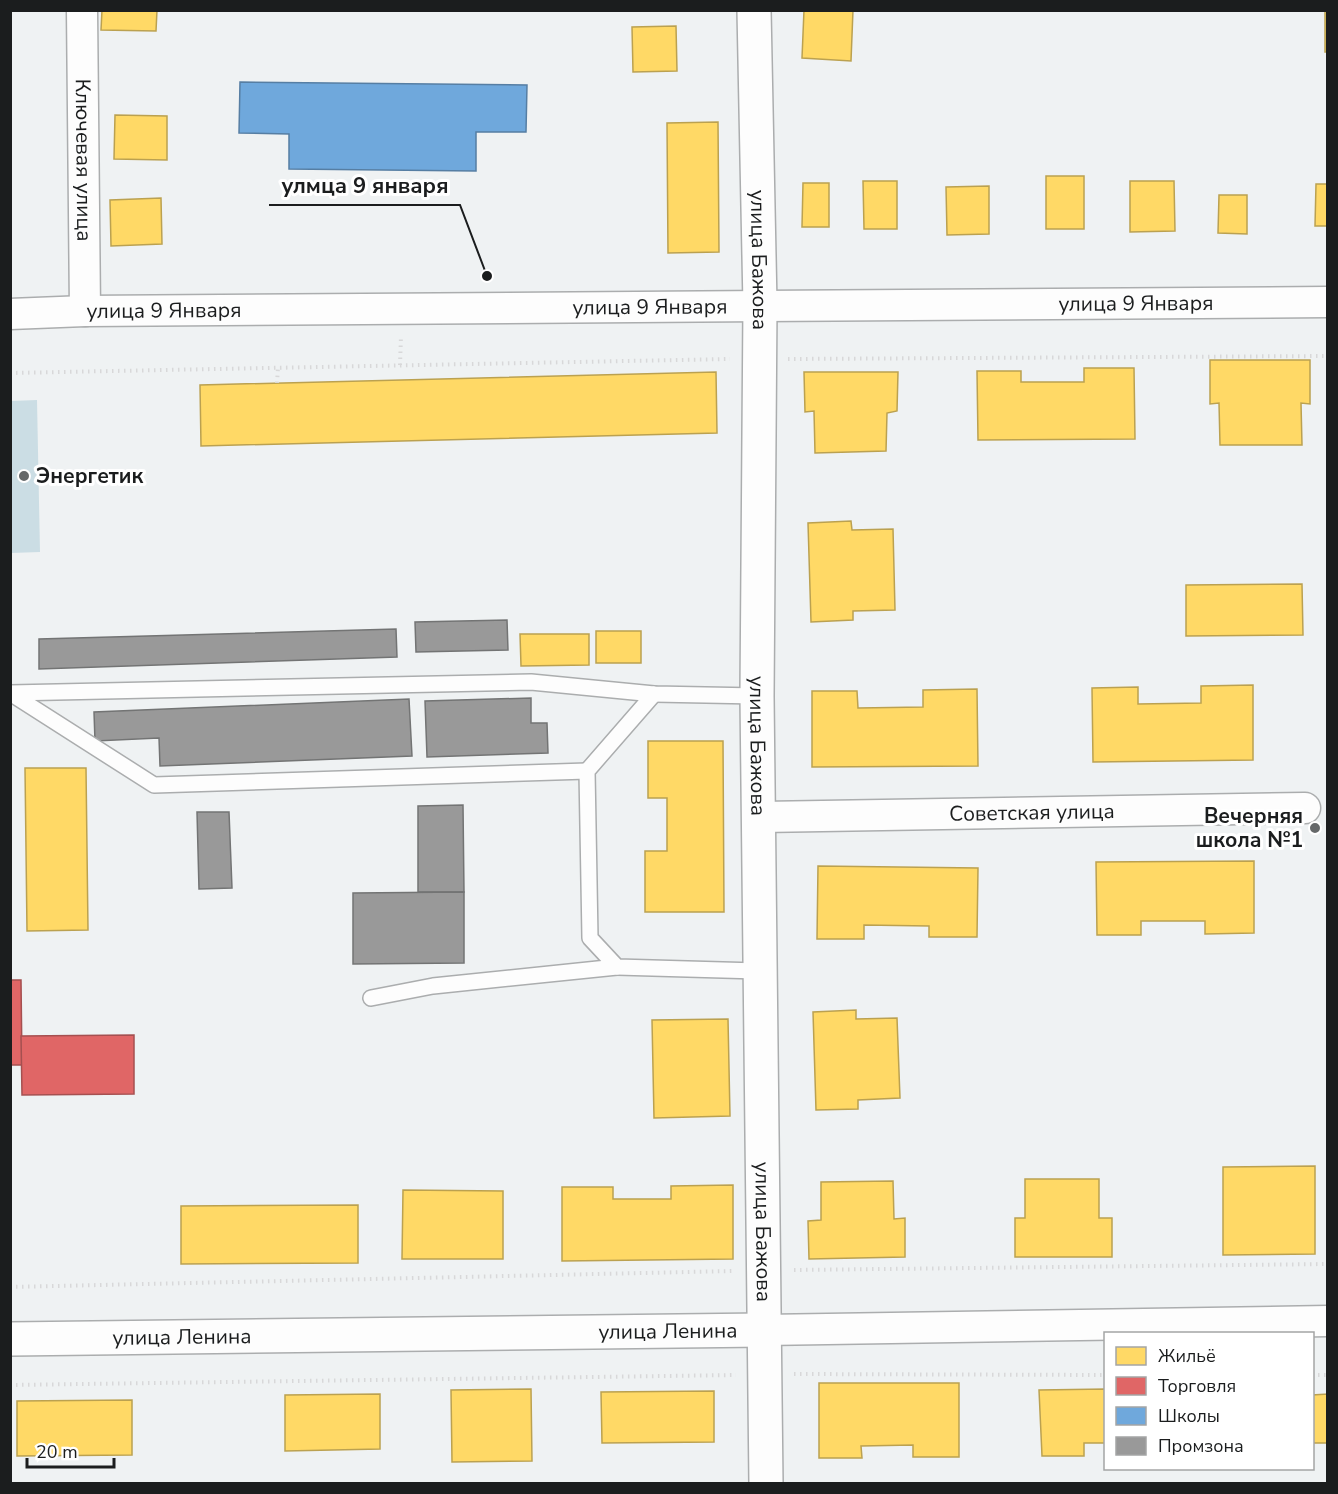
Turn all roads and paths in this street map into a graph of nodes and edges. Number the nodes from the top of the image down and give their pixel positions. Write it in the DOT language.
graph roads {
  1 [pos="82,10"];
  2 [pos="754,10"];
  3 [pos="1328,302"];
  4 [pos="760,305"];
  5 [pos="85,311"];
  6 [pos="10,314"];
  7 [pos="401,334"];
  8 [pos="1328,356"];
  9 [pos="760,359"];
  10 [pos="400,365"];
  11 [pos="278,367"];
  12 [pos="10,373"];
  13 [pos="277,383"];
  14 [pos="10,693"];
  15 [pos="654,694"];
  16 [pos="756,696"];
  17 [pos="587,771"];
  18 [pos="1305,808"];
  19 [pos="759,817"];
  20 [pos="617,967"];
  21 [pos="758,970"];
  22 [pos="371,998"];
  23 [pos="1328,1264"];
  24 [pos="763,1271"];
  25 [pos="10,1287"];
  26 [pos="1328,1322"];
  27 [pos="764,1330"];
  28 [pos="10,1339"];
  29 [pos="764,1374"];
  30 [pos="1104,1375"];
  31 [pos="10,1384"];
  32 [pos="766,1484"];
  1 -- 5 [label="street, Ключевая улица"];
  2 -- 4 [label="street, улица Бажова"];
  3 -- 4 [label="street, улица 9 Января"];
  4 -- 5 [label="street, улица 9 Января"];
  4 -- 9 [label="street, улица Бажова"];
  5 -- 6 [label="street, улица 9 Января"];
  7 -- 10 [label="path"];
  8 -- 9 [label="path"];
  9 -- 10 [label="path"];
  9 -- 16 [label="street, улица Бажова"];
  10 -- 11 [label="path"];
  11 -- 12 [label="path"];
  11 -- 13 [label="path"];
  14 -- 15 [label="lane"];
  14 -- 17 [label="lane"];
  15 -- 16 [label="lane"];
  15 -- 17 [label="lane"];
  16 -- 19 [label="street, улица Бажова"];
  17 -- 20 [label="lane"];
  18 -- 19 [label="street, Советская улица"];
  19 -- 21 [label="street, улица Бажова"];
  20 -- 21 [label="lane"];
  20 -- 22 [label="lane"];
  21 -- 24 [label="street, улица Бажова"];
  23 -- 24 [label="path"];
  24 -- 25 [label="path"];
  24 -- 27 [label="street, улица Бажова"];
  26 -- 27 [label="street, улица Ленина"];
  27 -- 28 [label="street, улица Ленина"];
  27 -- 29 [label="street, улица Бажова"];
  29 -- 30 [label="path"];
  29 -- 31 [label="path"];
  29 -- 32 [label="street, улица Бажова"];
}
